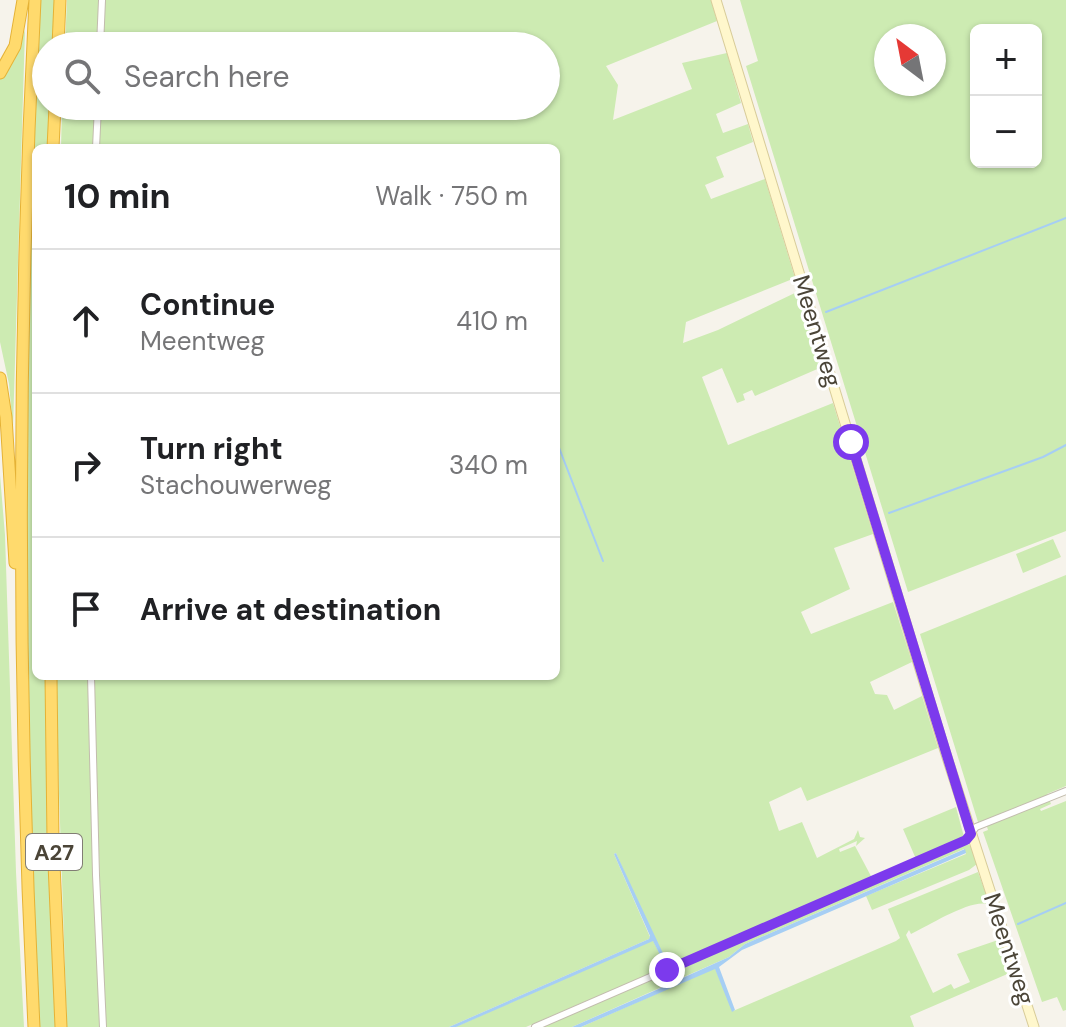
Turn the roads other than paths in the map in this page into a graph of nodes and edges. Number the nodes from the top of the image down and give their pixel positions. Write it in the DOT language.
graph roads {
  1 [pos="23,0"];
  2 [pos="35,0"];
  3 [pos="60,0"];
  4 [pos="102,0"];
  5 [pos="716,0"];
  6 [pos="33,32"];
  7 [pos="59,32"];
  8 [pos="101,32"];
  9 [pos="32,63"];
  10 [pos="0,73"];
  11 [pos="54,120"];
  12 [pos="97,120"];
  13 [pos="53,144"];
  14 [pos="96,144"];
  15 [pos="0,378"];
  16 [pos="22,675"];
  17 [pos="51,680"];
  18 [pos="91,680"];
  19 [pos="1066,791"];
  20 [pos="971,834"];
  21 [pos="34,1027"];
  22 [pos="61,1027"];
  23 [pos="103,1027"];
  24 [pos="535,1027"];
  25 [pos="1034,1027"];
  1 -- 10 [label="highway"];
  2 -- 6 [label="highway, A27"];
  3 -- 7 [label="highway"];
  4 -- 8 [label="street"];
  5 -- 20 [label="street, Meentweg"];
  9 -- 16 [label="highway, A27"];
  11 -- 13 [label="highway"];
  12 -- 14 [label="street"];
  15 -- 16 [label="highway, A27"];
  16 -- 21 [label="highway, A27"];
  17 -- 22 [label="highway, A27"];
  18 -- 23 [label="street"];
  19 -- 20 [label="street"];
  20 -- 24 [label="street"];
  20 -- 25 [label="street, Meentweg"];
}
